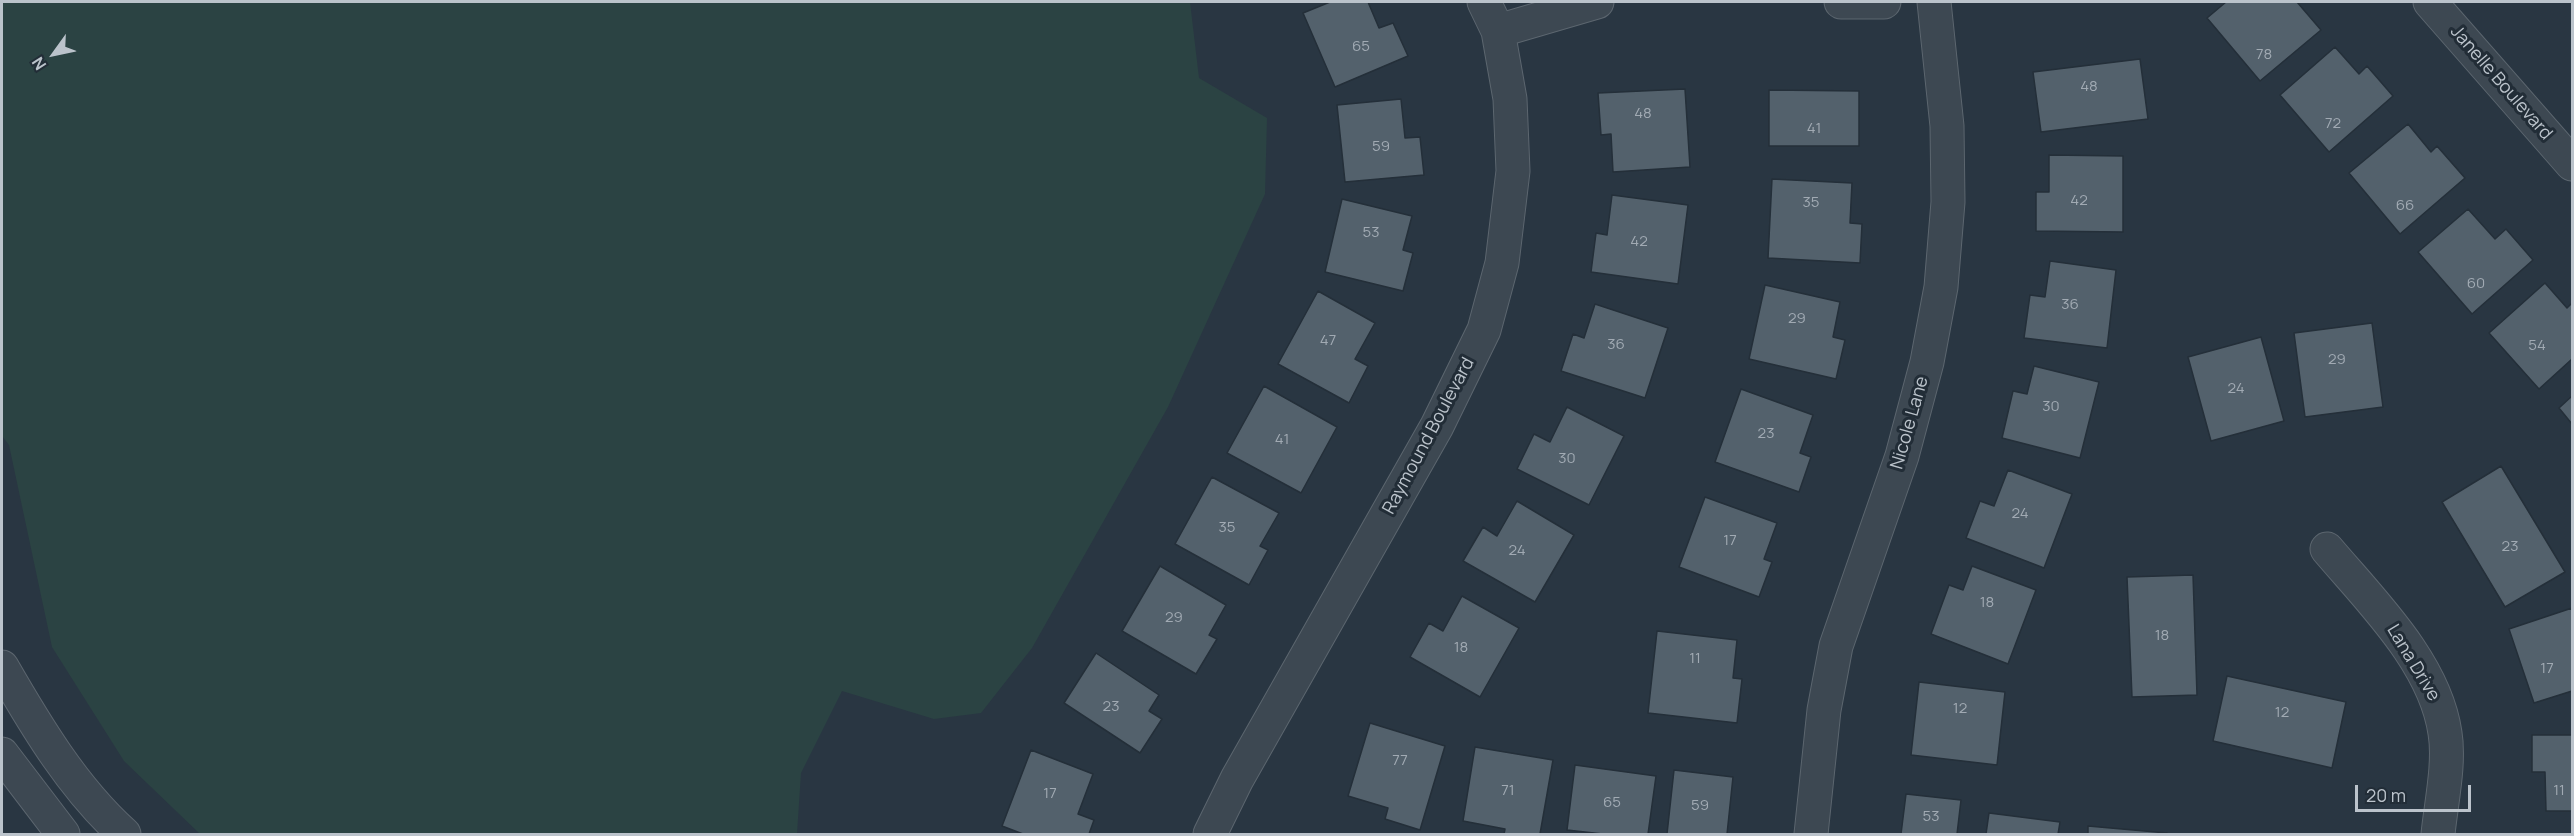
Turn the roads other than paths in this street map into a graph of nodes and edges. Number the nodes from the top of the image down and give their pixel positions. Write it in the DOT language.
graph roads {
  1 [pos="1484,2"];
  2 [pos="1597,2"];
  3 [pos="1840,2"];
  4 [pos="1884,2"];
  5 [pos="1934,2"];
  6 [pos="2430,2"];
  7 [pos="1498,32"];
  8 [pos="2572,164"];
  9 [pos="2327,549"];
  10 [pos="2,667"];
  11 [pos="56,755"];
  12 [pos="8,776"];
  13 [pos="106,829"];
  14 [pos="63,834"];
  15 [pos="1210,834"];
  16 [pos="1811,834"];
  17 [pos="2438,834"];
  1 -- 7 [label="street, Raymound Boulevard"];
  2 -- 7 [label="street"];
  3 -- 4 [label="street"];
  5 -- 16 [label="street, Nicole Lane"];
  6 -- 8 [label="street, Janelle Boulevard"];
  7 -- 15 [label="street, Raymound Boulevard"];
  9 -- 17 [label="street, Lana Drive"];
  10 -- 11 [label="street"];
  11 -- 12 [label="street"];
  11 -- 13 [label="street"];
  12 -- 14 [label="street"];
}
